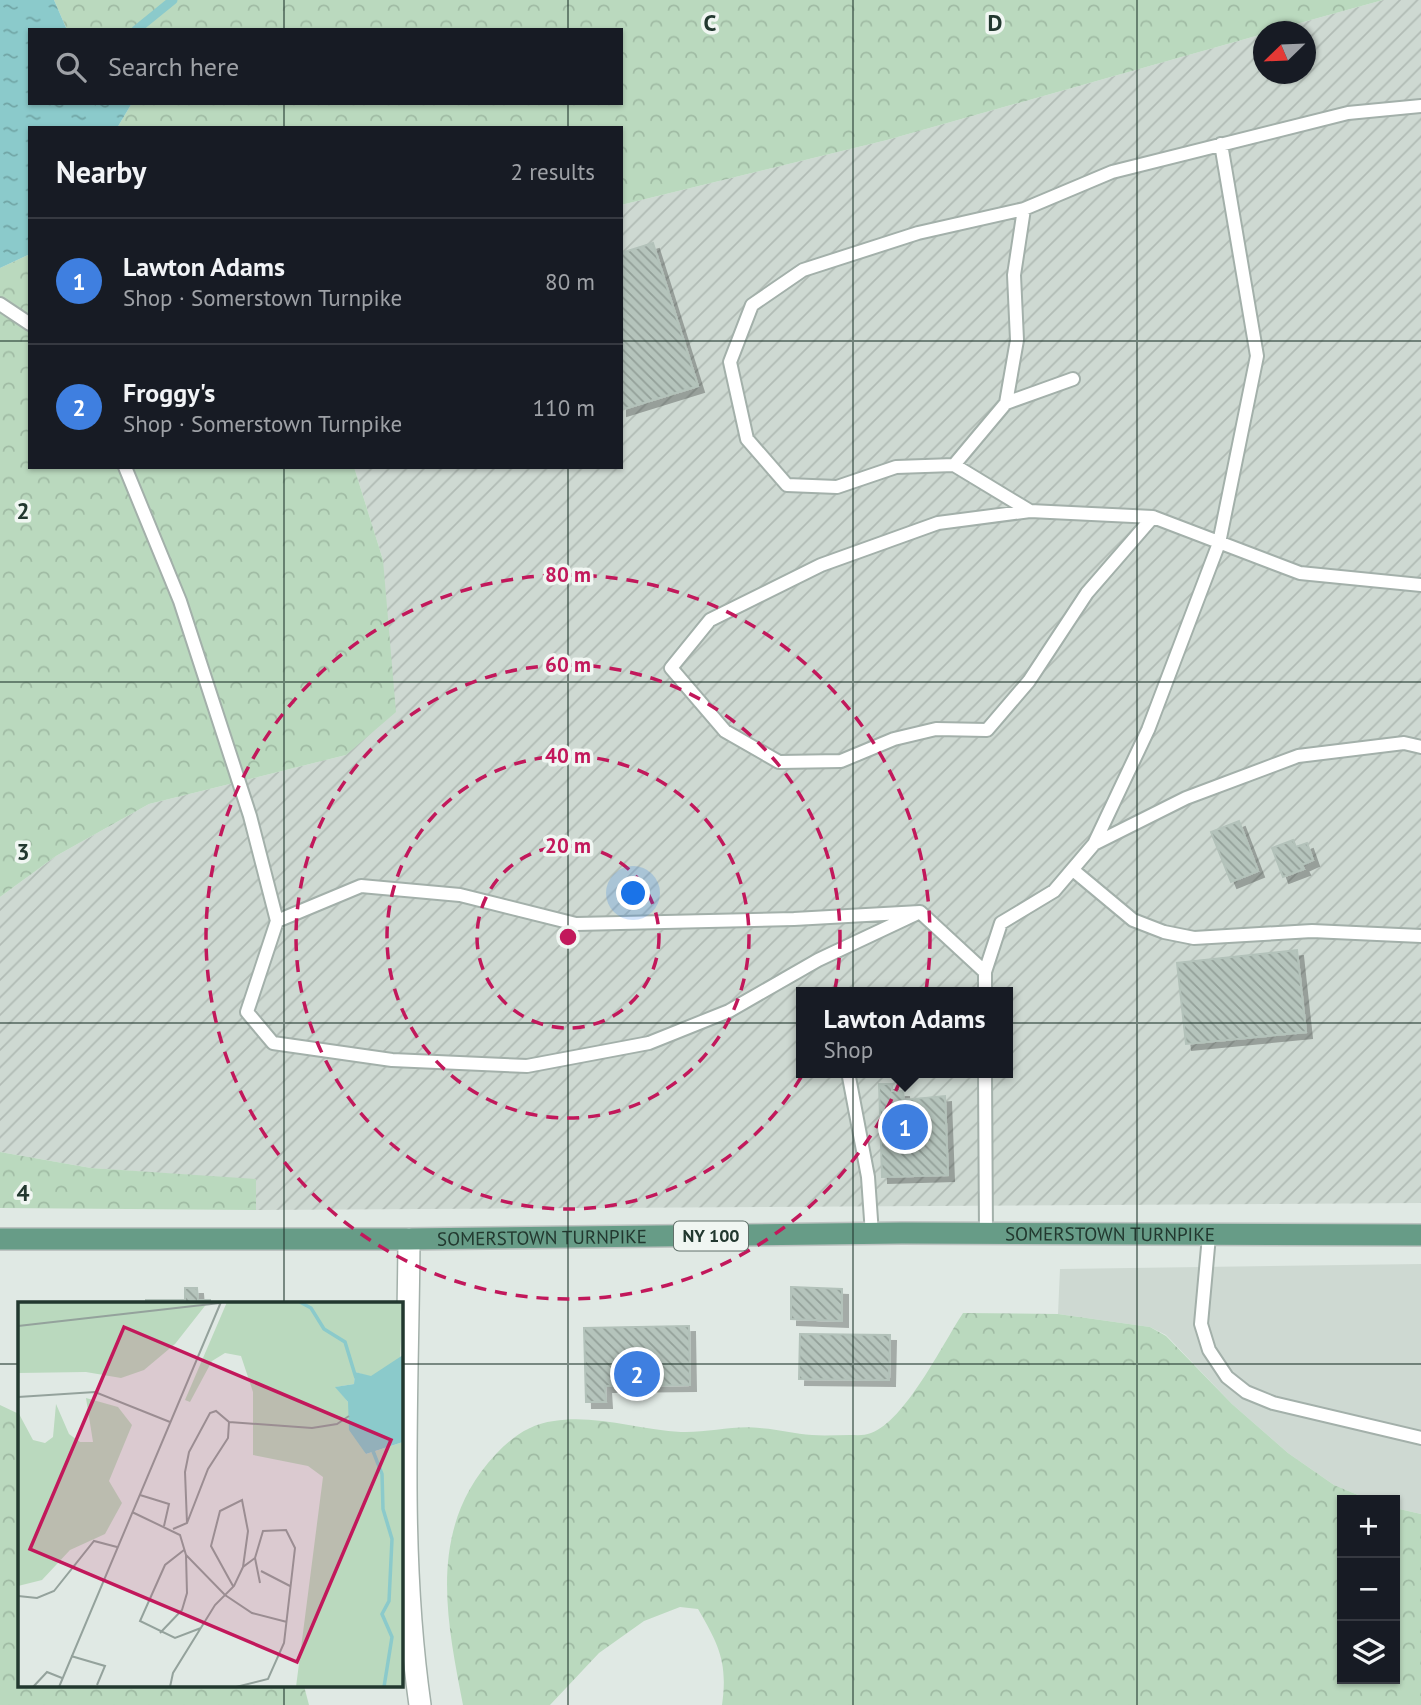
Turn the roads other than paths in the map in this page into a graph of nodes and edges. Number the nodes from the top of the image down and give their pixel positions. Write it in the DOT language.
graph roads {
  1 [pos="1421,106"];
  2 [pos="1221,144"];
  3 [pos="1024,209"];
  4 [pos="0,304"];
  5 [pos="28,323"];
  6 [pos="1073,379"];
  7 [pos="1006,403"];
  8 [pos="954,465"];
  9 [pos="126,469"];
  10 [pos="1030,512"];
  11 [pos="1153,517"];
  12 [pos="1219,543"];
  13 [pos="1421,585"];
  14 [pos="1421,747"];
  15 [pos="1094,844"];
  16 [pos="1073,870"];
  17 [pos="919,912"];
  18 [pos="277,921"];
  19 [pos="1421,936"];
  20 [pos="985,972"];
  21 [pos="985,987"];
  22 [pos="849,1078"];
  23 [pos="985,1078"];
  24 [pos="872,1234"];
  25 [pos="986,1234"];
  26 [pos="1421,1235"];
  27 [pos="1209,1236"];
  28 [pos="0,1239"];
  29 [pos="409,1239"];
  30 [pos="1421,1438"];
  31 [pos="420,1705"];
  1 -- 2 [label="lane"];
  2 -- 3 [label="lane"];
  2 -- 12 [label="lane"];
  3 -- 7 [label="lane"];
  3 -- 8 [label="lane"];
  4 -- 5 [label="lane"];
  6 -- 7 [label="lane"];
  7 -- 8 [label="lane"];
  8 -- 10 [label="lane"];
  9 -- 18 [label="lane"];
  10 -- 11 [label="lane"];
  10 -- 11 [label="lane"];
  11 -- 12 [label="lane"];
  12 -- 13 [label="lane"];
  12 -- 15 [label="lane"];
  14 -- 15 [label="lane"];
  15 -- 16 [label="lane"];
  16 -- 19 [label="lane"];
  16 -- 20 [label="lane"];
  17 -- 18 [label="lane"];
  17 -- 18 [label="lane"];
  17 -- 20 [label="lane"];
  20 -- 21 [label="lane"];
  22 -- 24 [label="lane"];
  23 -- 25 [label="lane"];
  24 -- 25 [label="main road, SOMERSTOWN TURNPIKE / NY 100"];
  24 -- 29 [label="main road, SOMERSTOWN TURNPIKE / NY 100"];
  25 -- 27 [label="main road, SOMERSTOWN TURNPIKE / NY 100"];
  26 -- 27 [label="main road, SOMERSTOWN TURNPIKE / NY 100"];
  27 -- 30 [label="lane"];
  28 -- 29 [label="main road, SOMERSTOWN TURNPIKE / NY 100"];
  29 -- 31 [label="street"];
}
